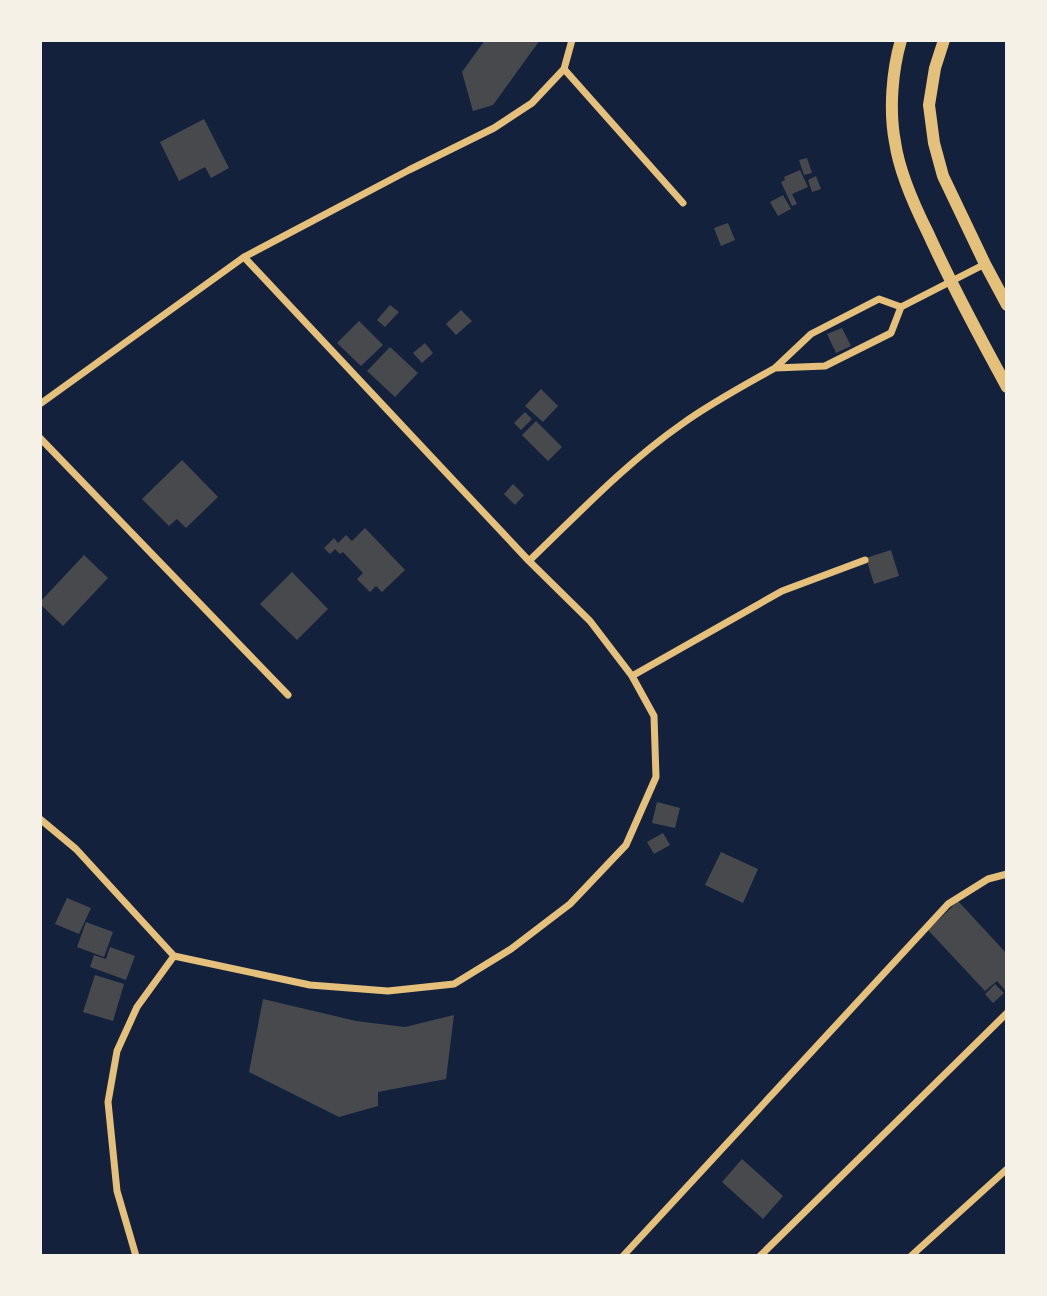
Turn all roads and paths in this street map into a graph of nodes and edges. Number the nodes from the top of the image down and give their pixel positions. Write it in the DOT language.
graph roads {
  1 [pos="572,40"];
  2 [pos="901,40"];
  3 [pos="944,40"];
  4 [pos="564,69"];
  5 [pos="683,203"];
  6 [pos="244,257"];
  7 [pos="985,264"];
  8 [pos="950,282"];
  9 [pos="1007,305"];
  10 [pos="901,307"];
  11 [pos="775,369"];
  12 [pos="1007,387"];
  13 [pos="40,404"];
  14 [pos="40,438"];
  15 [pos="865,560"];
  16 [pos="529,561"];
  17 [pos="632,676"];
  18 [pos="288,695"];
  19 [pos="40,819"];
  20 [pos="1007,874"];
  21 [pos="174,956"];
  22 [pos="1007,1013"];
  23 [pos="1007,1169"];
  24 [pos="136,1256"];
  25 [pos="623,1256"];
  26 [pos="760,1256"];
  27 [pos="911,1256"];
  1 -- 4 [label="street"];
  2 -- 8 [label="street"];
  3 -- 7 [label="street"];
  4 -- 5 [label="street"];
  4 -- 6 [label="street"];
  6 -- 13 [label="street"];
  6 -- 16 [label="street"];
  7 -- 8 [label="street"];
  7 -- 9 [label="street"];
  8 -- 10 [label="street"];
  8 -- 12 [label="street"];
  10 -- 11 [label="street"];
  10 -- 11 [label="street"];
  11 -- 16 [label="street"];
  14 -- 18 [label="street"];
  15 -- 17 [label="street"];
  16 -- 17 [label="street"];
  17 -- 21 [label="street"];
  19 -- 21 [label="street"];
  20 -- 25 [label="street"];
  21 -- 24 [label="street"];
  22 -- 26 [label="street"];
  23 -- 27 [label="street"];
}
